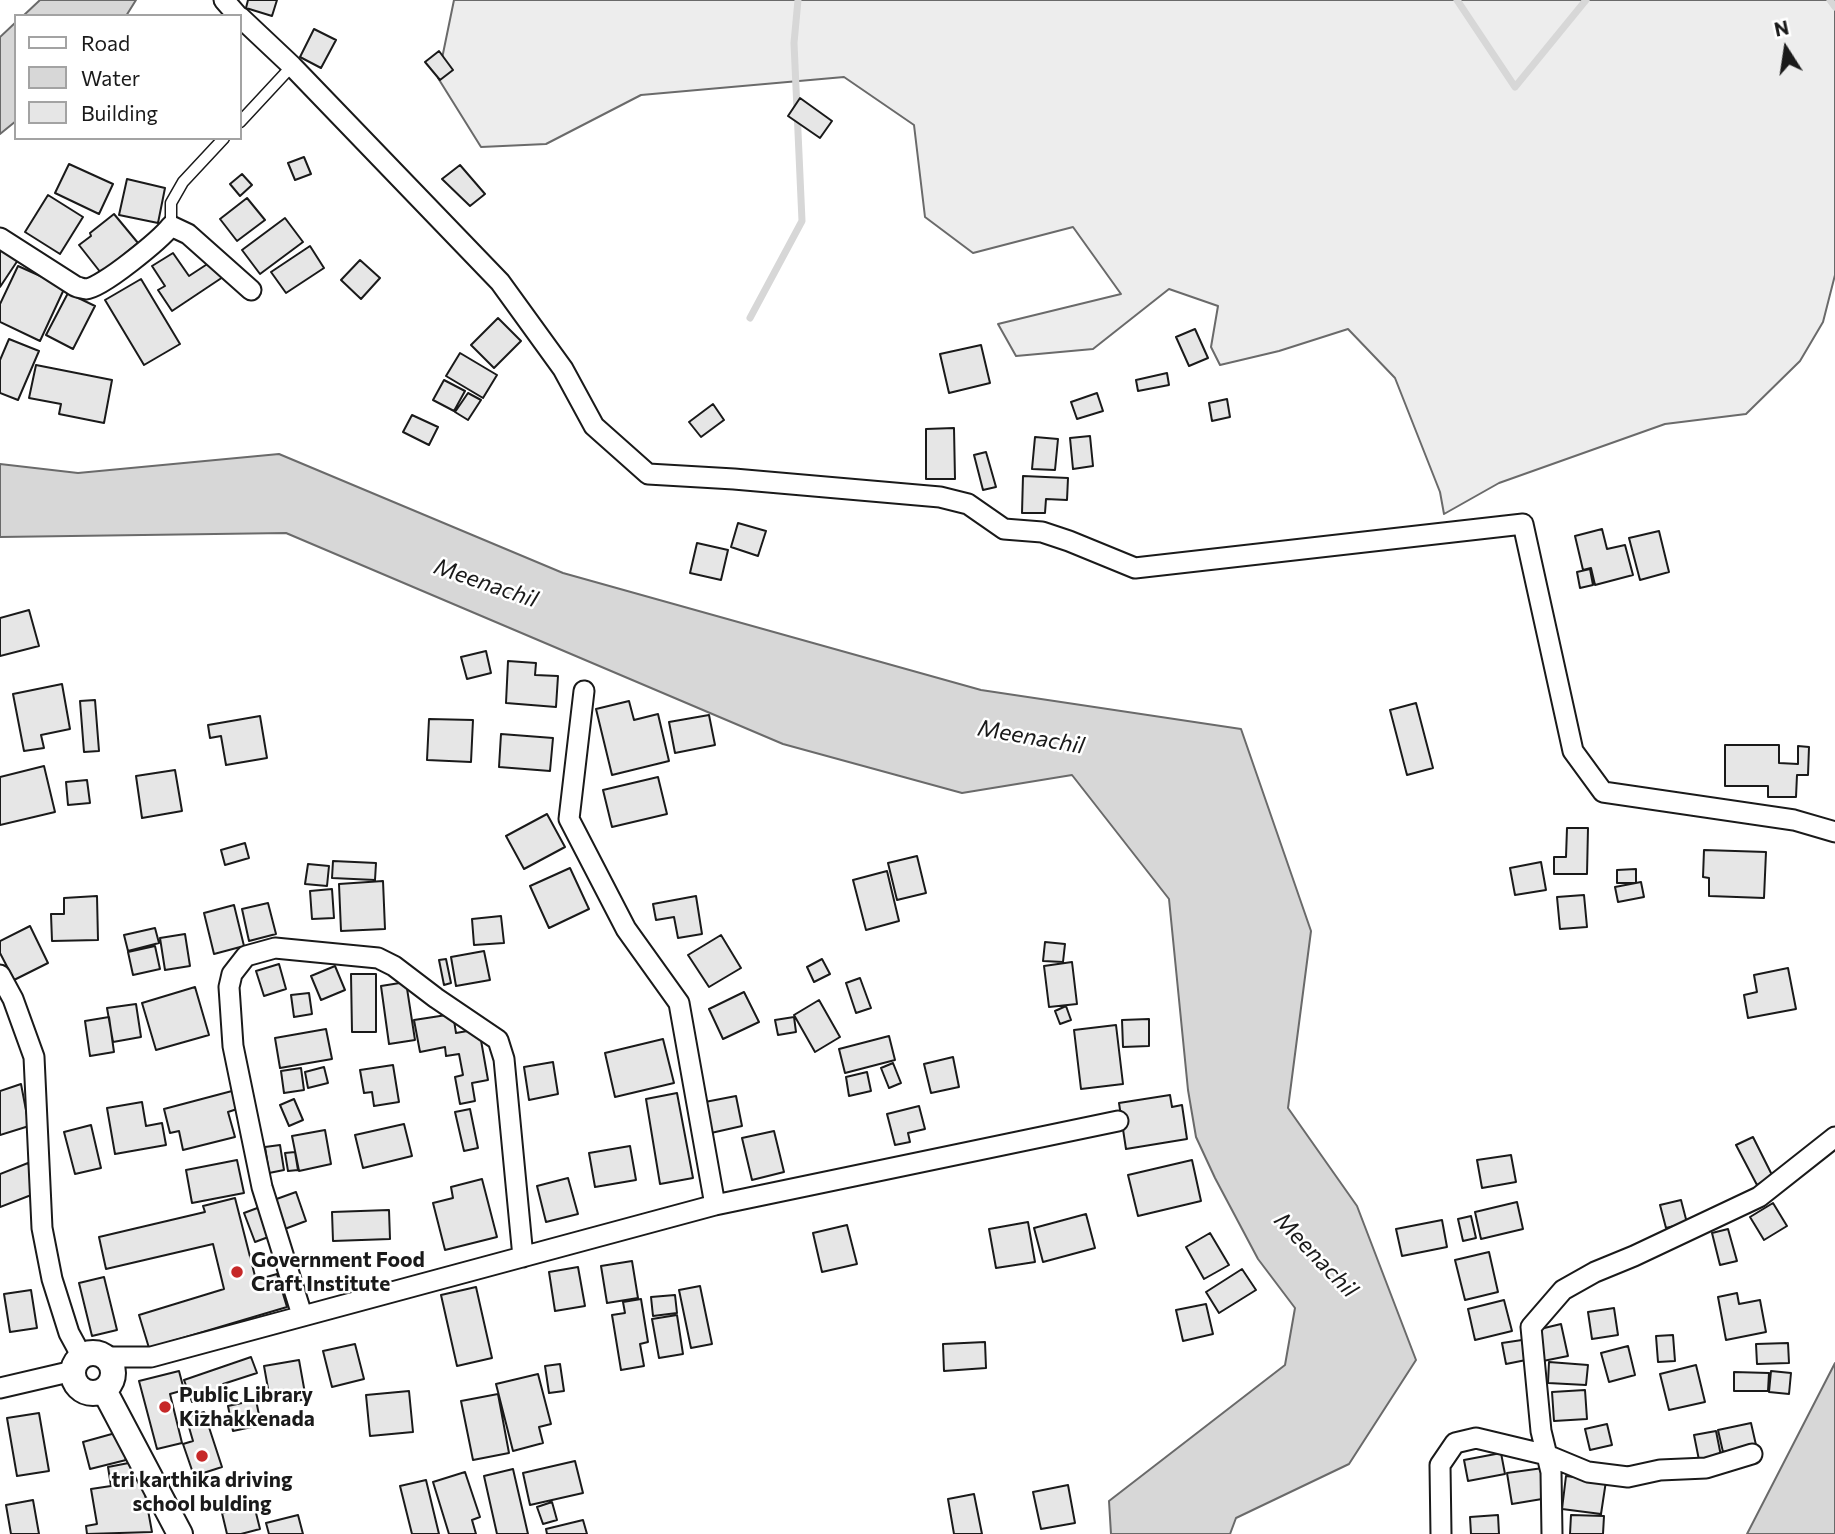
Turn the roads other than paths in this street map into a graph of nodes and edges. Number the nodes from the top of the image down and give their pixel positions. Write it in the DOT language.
graph roads {
  1 [pos="224,0"];
  2 [pos="236,14"];
  3 [pos="242,20"];
  4 [pos="292,66"];
  5 [pos="242,120"];
  6 [pos="222,140"];
  7 [pos="171,226"];
  8 [pos="0,238"];
  9 [pos="251,290"];
  10 [pos="584,691"];
  11 [pos="1835,832"];
  12 [pos="0,975"];
  13 [pos="1118,1121"];
  14 [pos="1835,1137"];
  15 [pos="715,1205"];
  16 [pos="523,1257"];
  17 [pos="302,1315"];
  18 [pos="87,1362"];
  19 [pos="0,1388"];
  20 [pos="104,1390"];
  21 [pos="1752,1454"];
  22 [pos="1547,1455"];
  23 [pos="180,1534"];
  24 [pos="1441,1534"];
  25 [pos="1552,1534"];
  1 -- 2 [label="street"];
  3 -- 4 [label="street"];
  4 -- 5 [label="lane"];
  4 -- 11 [label="street"];
  6 -- 7 [label="lane"];
  7 -- 8 [label="street"];
  7 -- 9 [label="street"];
  10 -- 15 [label="street"];
  12 -- 18 [label="street"];
  13 -- 15 [label="street"];
  14 -- 22 [label="street"];
  15 -- 16 [label="street"];
  16 -- 17 [label="street"];
  16 -- 17 [label="street"];
  17 -- 18 [label="street"];
  18 -- 19 [label="street"];
  18 -- 20 [label="street"];
  18 -- 20 [label="street"];
  20 -- 23 [label="street"];
  21 -- 22 [label="street"];
  22 -- 24 [label="street"];
  22 -- 25 [label="street"];
}
